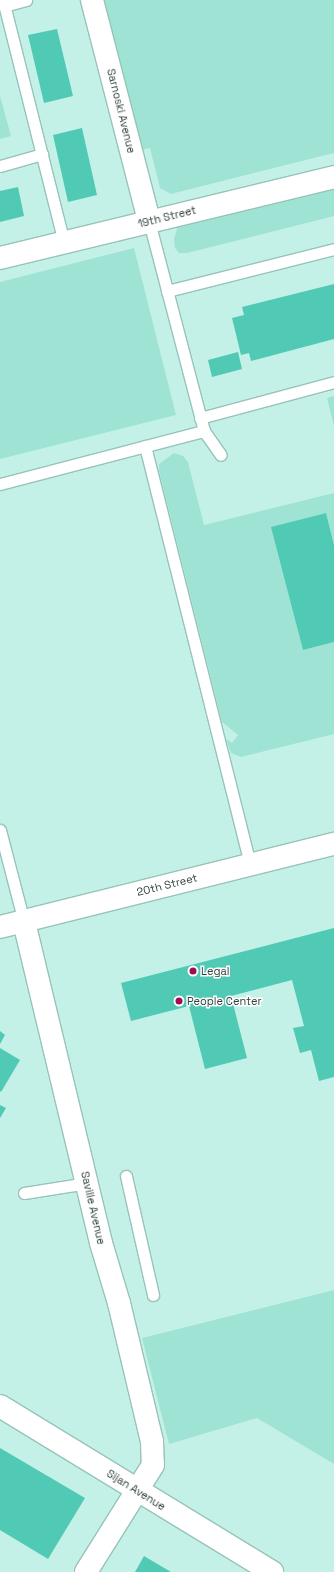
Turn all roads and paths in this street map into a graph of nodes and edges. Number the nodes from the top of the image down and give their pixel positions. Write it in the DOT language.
graph roads {
  1 [pos="26,0"];
  2 [pos="92,0"];
  3 [pos="4,3"];
  4 [pos="42,154"];
  5 [pos="0,166"];
  6 [pos="334,176"];
  7 [pos="149,222"];
  8 [pos="64,242"];
  9 [pos="334,249"];
  10 [pos="0,258"];
  11 [pos="168,291"];
  12 [pos="334,382"];
  13 [pos="200,418"];
  14 [pos="204,431"];
  15 [pos="145,446"];
  16 [pos="221,455"];
  17 [pos="0,484"];
  18 [pos="0,830"];
  19 [pos="334,844"];
  20 [pos="250,864"];
  21 [pos="24,922"];
  22 [pos="0,927"];
  23 [pos="126,1176"];
  24 [pos="87,1183"];
  25 [pos="24,1193"];
  26 [pos="153,1294"];
  27 [pos="0,1406"];
  28 [pos="138,1492"];
  29 [pos="86,1572"];
  30 [pos="272,1572"];
  1 -- 3 [label="lane"];
  2 -- 7 [label="street, Sarnoski Avenue"];
  3 -- 4 [label="lane"];
  4 -- 5 [label="lane"];
  4 -- 8 [label="lane"];
  6 -- 7 [label="street, 19th Street"];
  7 -- 8 [label="street, 19th Street"];
  7 -- 11 [label="lane"];
  8 -- 10 [label="street, 19th Street"];
  9 -- 11 [label="lane"];
  11 -- 13 [label="lane"];
  12 -- 13 [label="lane"];
  13 -- 14 [label="lane"];
  14 -- 15 [label="lane"];
  14 -- 16 [label="lane"];
  15 -- 17 [label="lane"];
  15 -- 20 [label="lane"];
  18 -- 21 [label="lane"];
  19 -- 20 [label="street, 20th Street"];
  20 -- 21 [label="street, 20th Street"];
  21 -- 22 [label="street, 20th Street"];
  21 -- 24 [label="street, Saville Avenue"];
  23 -- 26 [label="lane"];
  24 -- 25 [label="lane"];
  24 -- 28 [label="street, Saville Avenue"];
  27 -- 28 [label="street, Sijan Avenue"];
  28 -- 29 [label="street, Saville Avenue"];
  28 -- 30 [label="street, Sijan Avenue"];
}
